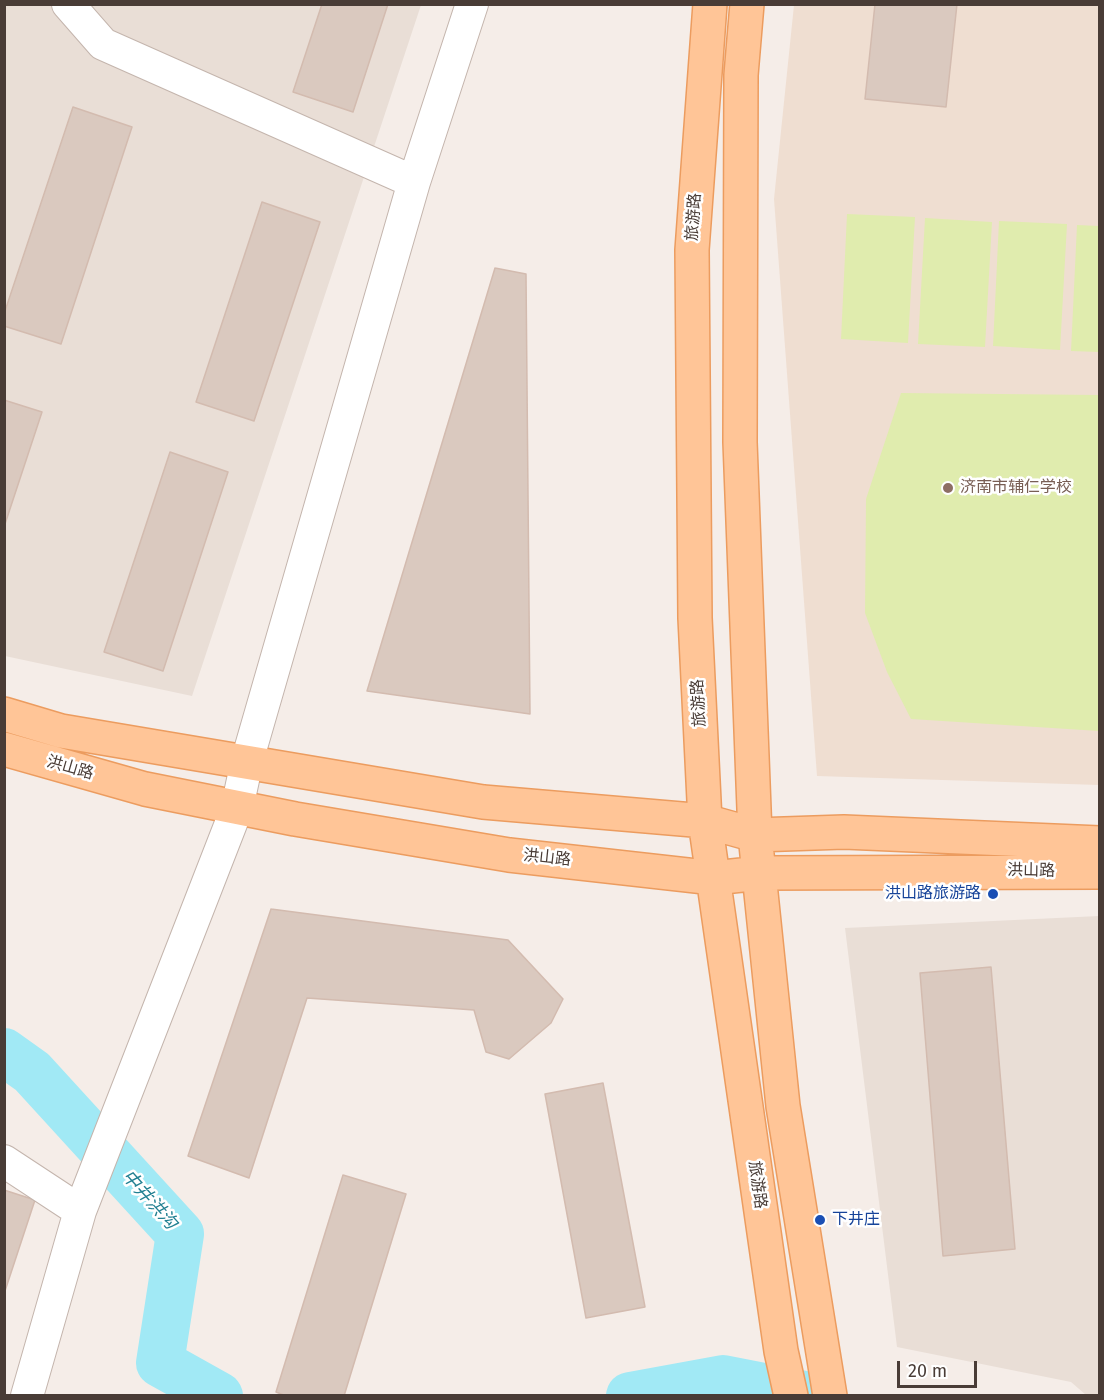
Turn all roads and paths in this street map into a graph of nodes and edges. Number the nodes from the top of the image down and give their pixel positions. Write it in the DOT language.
graph roads {
  1 [pos="68,4"];
  2 [pos="472,4"];
  3 [pos="710,4"];
  4 [pos="747,4"];
  5 [pos="414,182"];
  6 [pos="4,714"];
  7 [pos="4,749"];
  8 [pos="247,761"];
  9 [pos="237,808"];
  10 [pos="705,821"];
  11 [pos="755,835"];
  12 [pos="1100,843"];
  13 [pos="1100,872"];
  14 [pos="760,873"];
  15 [pos="714,878"];
  16 [pos="4,1161"];
  17 [pos="80,1211"];
  18 [pos="27,1395"];
  19 [pos="791,1395"];
  20 [pos="830,1395"];
  1 -- 5 [label="street"];
  2 -- 5 [label="street"];
  3 -- 10 [label="main road, 旅游路"];
  4 -- 11 [label="main road"];
  5 -- 8 [label="street"];
  6 -- 8 [label="main road, 洪山路"];
  7 -- 9 [label="main road, 洪山路"];
  8 -- 9 [label="street"];
  8 -- 10 [label="main road, 洪山路"];
  9 -- 15 [label="main road, 洪山路"];
  9 -- 17 [label="street"];
  10 -- 11 [label="main road, 洪山路"];
  10 -- 15 [label="main road, 旅游路"];
  11 -- 12 [label="main road, 洪山路"];
  11 -- 14 [label="main road"];
  13 -- 14 [label="main road, 洪山路"];
  14 -- 15 [label="main road, 洪山路"];
  14 -- 20 [label="main road"];
  15 -- 19 [label="main road, 旅游路"];
  16 -- 17 [label="street"];
  17 -- 18 [label="street"];
}
